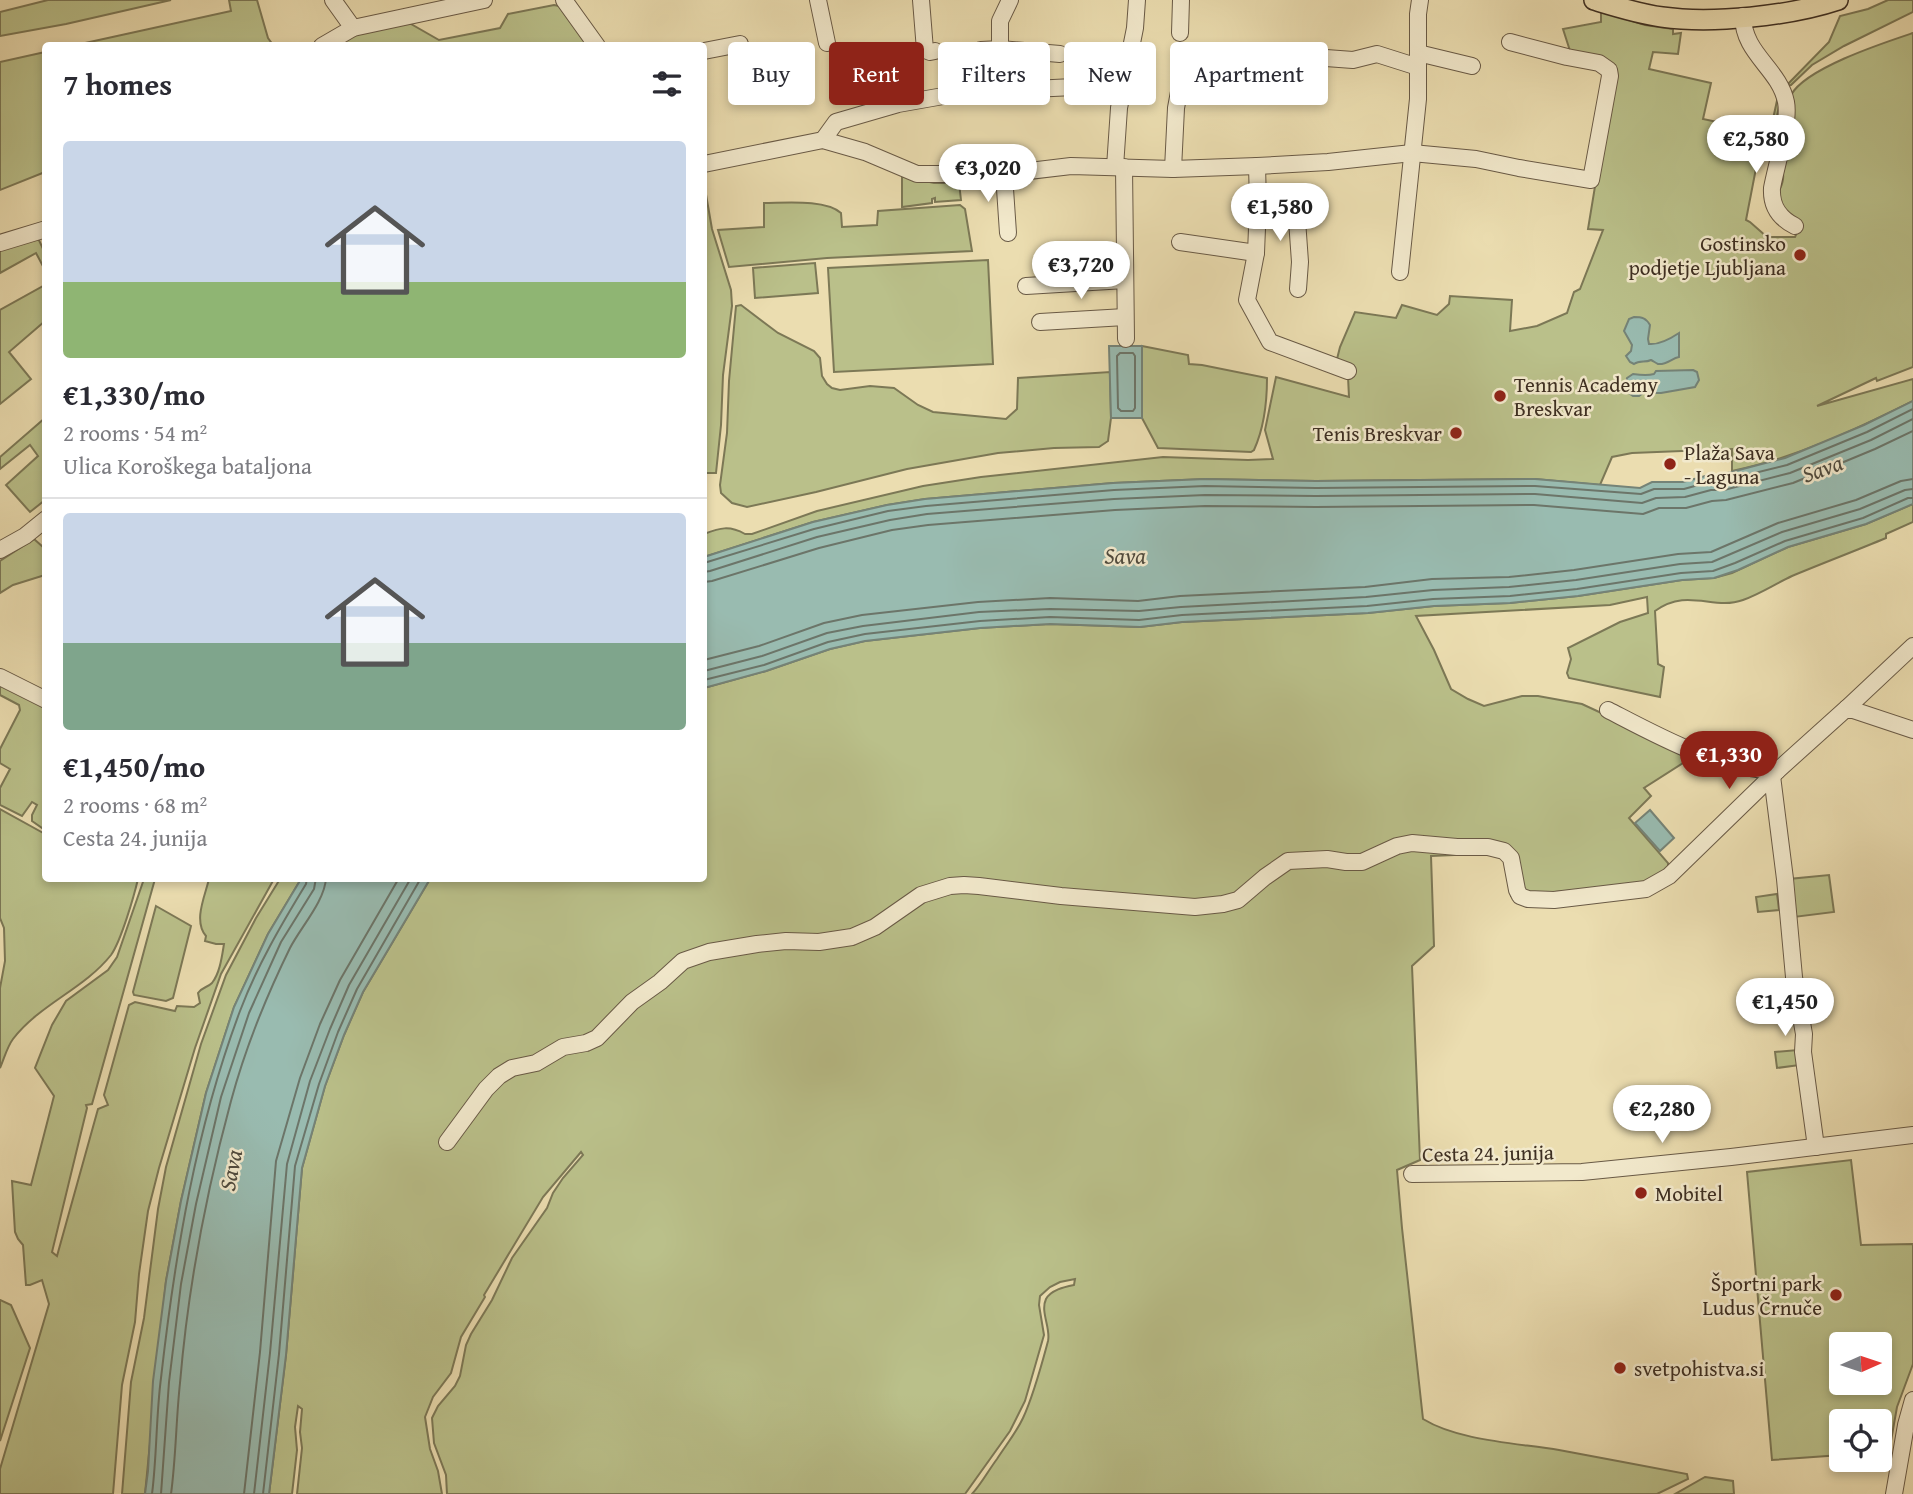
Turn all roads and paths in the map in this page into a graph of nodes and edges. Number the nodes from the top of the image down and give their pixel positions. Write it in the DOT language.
graph roads {
  1 [pos="333,0"];
  2 [pos="484,0"];
  3 [pos="564,0"];
  4 [pos="818,0"];
  5 [pos="921,0"];
  6 [pos="1010,0"];
  7 [pos="1138,0"];
  8 [pos="1181,0"];
  9 [pos="1420,0"];
  10 [pos="1594,0"];
  11 [pos="1838,0"];
  12 [pos="1744,16"];
  13 [pos="353,28"];
  14 [pos="1180,33"];
  15 [pos="329,42"];
  16 [pos="594,42"];
  17 [pos="1000,42"];
  18 [pos="1510,42"];
  19 [pos="827,43"];
  20 [pos="728,46"];
  21 [pos="707,50"];
  22 [pos="934,51"];
  23 [pos="1050,53"];
  24 [pos="1060,54"];
  25 [pos="1328,58"];
  26 [pos="1418,60"];
  27 [pos="1472,66"];
  28 [pos="1064,87"];
  29 [pos="1178,105"];
  30 [pos="822,140"];
  31 [pos="1412,153"];
  32 [pos="707,163"];
  33 [pos="1258,166"];
  34 [pos="1119,167"];
  35 [pos="1173,169"];
  36 [pos="1004,174"];
  37 [pos="1258,199"];
  38 [pos="1795,226"];
  39 [pos="42,230"];
  40 [pos="1008,233"];
  41 [pos="1180,242"];
  42 [pos="0,243"];
  43 [pos="1256,253"];
  44 [pos="1400,272"];
  45 [pos="1125,281"];
  46 [pos="1026,286"];
  47 [pos="1298,289"];
  48 [pos="1125,317"];
  49 [pos="1040,322"];
  50 [pos="1126,339"];
  51 [pos="1348,371"];
  52 [pos="42,522"];
  53 [pos="0,550"];
  54 [pos="1913,646"];
  55 [pos="0,677"];
  56 [pos="42,699"];
  57 [pos="1847,708"];
  58 [pos="1608,710"];
  59 [pos="1913,730"];
  60 [pos="1774,773"];
  61 [pos="1913,1135"];
  62 [pos="447,1142"];
  63 [pos="1816,1147"];
  64 [pos="1412,1174"];
  65 [pos="1913,1400"];
  66 [pos="1894,1494"];
  1 -- 13 [label="street"];
  2 -- 13 [label="street"];
  3 -- 16 [label="street"];
  4 -- 19 [label="street"];
  5 -- 22 [label="street"];
  6 -- 17 [label="street"];
  7 -- 34 [label="street"];
  8 -- 14 [label="street"];
  9 -- 26 [label="street"];
  10 -- 12 [label="main road"];
  11 -- 12 [label="main road"];
  12 -- 38 [label="street"];
  13 -- 15 [label="street"];
  18 -- 31 [label="street"];
  20 -- 21 [label="street"];
  23 -- 24 [label="street"];
  25 -- 26 [label="street"];
  26 -- 27 [label="street"];
  26 -- 31 [label="street"];
  28 -- 30 [label="street"];
  29 -- 35 [label="street"];
  30 -- 32 [label="street"];
  30 -- 36 [label="street"];
  31 -- 33 [label="street"];
  31 -- 44 [label="street"];
  33 -- 35 [label="street"];
  33 -- 37 [label="street"];
  34 -- 35 [label="street"];
  34 -- 36 [label="street"];
  34 -- 45 [label="street"];
  36 -- 40 [label="street"];
  37 -- 43 [label="street"];
  37 -- 47 [label="street"];
  39 -- 42 [label="street"];
  41 -- 43 [label="street"];
  43 -- 51 [label="street"];
  45 -- 46 [label="street"];
  45 -- 48 [label="street"];
  48 -- 49 [label="street"];
  48 -- 50 [label="street"];
  52 -- 53 [label="street"];
  54 -- 57 [label="street"];
  55 -- 56 [label="street"];
  57 -- 59 [label="street"];
  57 -- 60 [label="street"];
  58 -- 60 [label="street"];
  60 -- 62 [label="street"];
  60 -- 63 [label="street"];
  61 -- 63 [label="street, Cesta 24. junija"];
  63 -- 64 [label="street, Cesta 24. junija"];
  65 -- 66 [label="street"];
}
